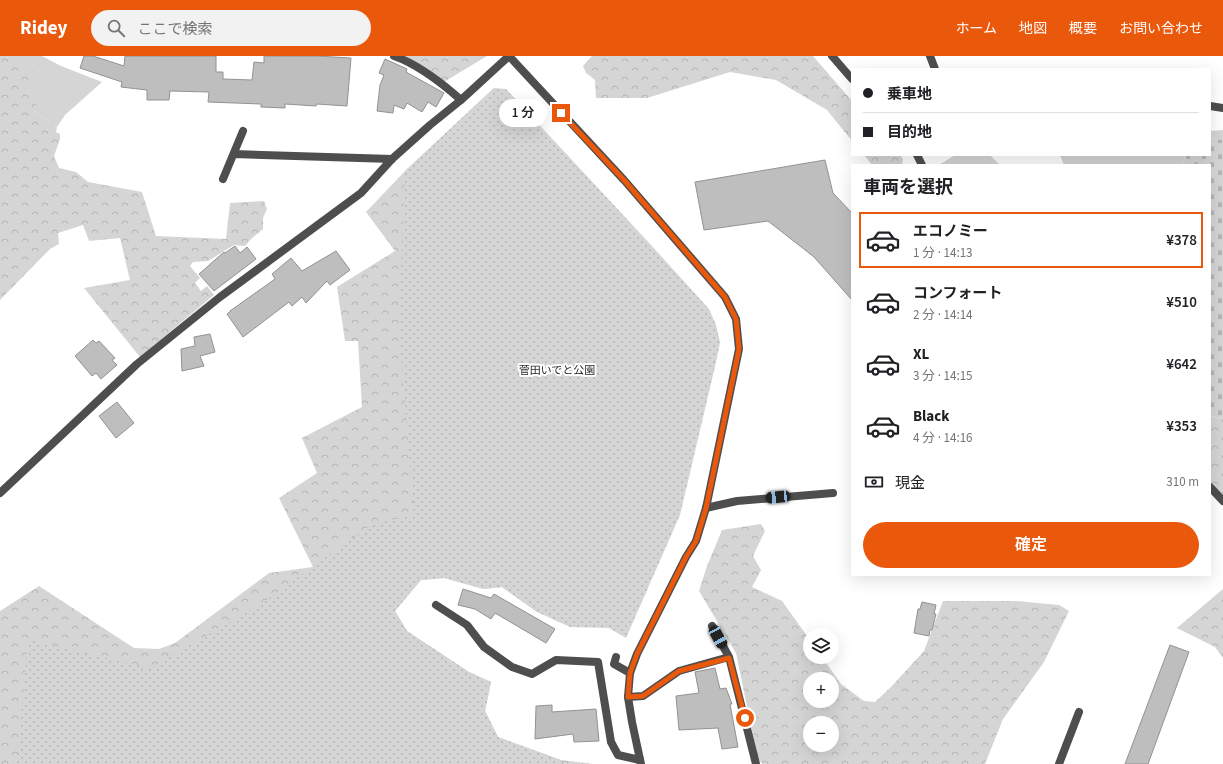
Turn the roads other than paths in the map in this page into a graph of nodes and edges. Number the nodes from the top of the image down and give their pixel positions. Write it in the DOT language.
graph roads {
  1 [pos="394,56"];
  2 [pos="509,56"];
  3 [pos="832,56"];
  4 [pos="930,56"];
  5 [pos="935,68"];
  6 [pos="851,78"];
  7 [pos="462,100"];
  8 [pos="1211,106"];
  9 [pos="1223,108"];
  10 [pos="243,131"];
  11 [pos="234,154"];
  12 [pos="392,159"];
  13 [pos="223,180"];
  14 [pos="1211,488"];
  15 [pos="833,492"];
  16 [pos="0,493"];
  17 [pos="1223,501"];
  18 [pos="706,508"];
  19 [pos="436,605"];
  20 [pos="712,626"];
  21 [pos="616,657"];
  22 [pos="729,658"];
  23 [pos="630,673"];
  24 [pos="628,697"];
  25 [pos="1079,712"];
  26 [pos="641,762"];
  27 [pos="756,764"];
  28 [pos="1059,764"];
  1 -- 7 [label="street"];
  2 -- 7 [label="street"];
  2 -- 18 [label="street"];
  3 -- 6 [label="street"];
  4 -- 5 [label="street"];
  7 -- 12 [label="street"];
  8 -- 9 [label="street"];
  10 -- 11 [label="street"];
  11 -- 12 [label="street"];
  11 -- 13 [label="street"];
  12 -- 16 [label="street"];
  14 -- 17 [label="street"];
  15 -- 18 [label="street"];
  18 -- 23 [label="street"];
  19 -- 26 [label="street"];
  20 -- 22 [label="street"];
  21 -- 23 [label="street"];
  22 -- 24 [label="street"];
  22 -- 27 [label="street"];
  23 -- 24 [label="street"];
  24 -- 26 [label="street"];
  25 -- 28 [label="street"];
}
